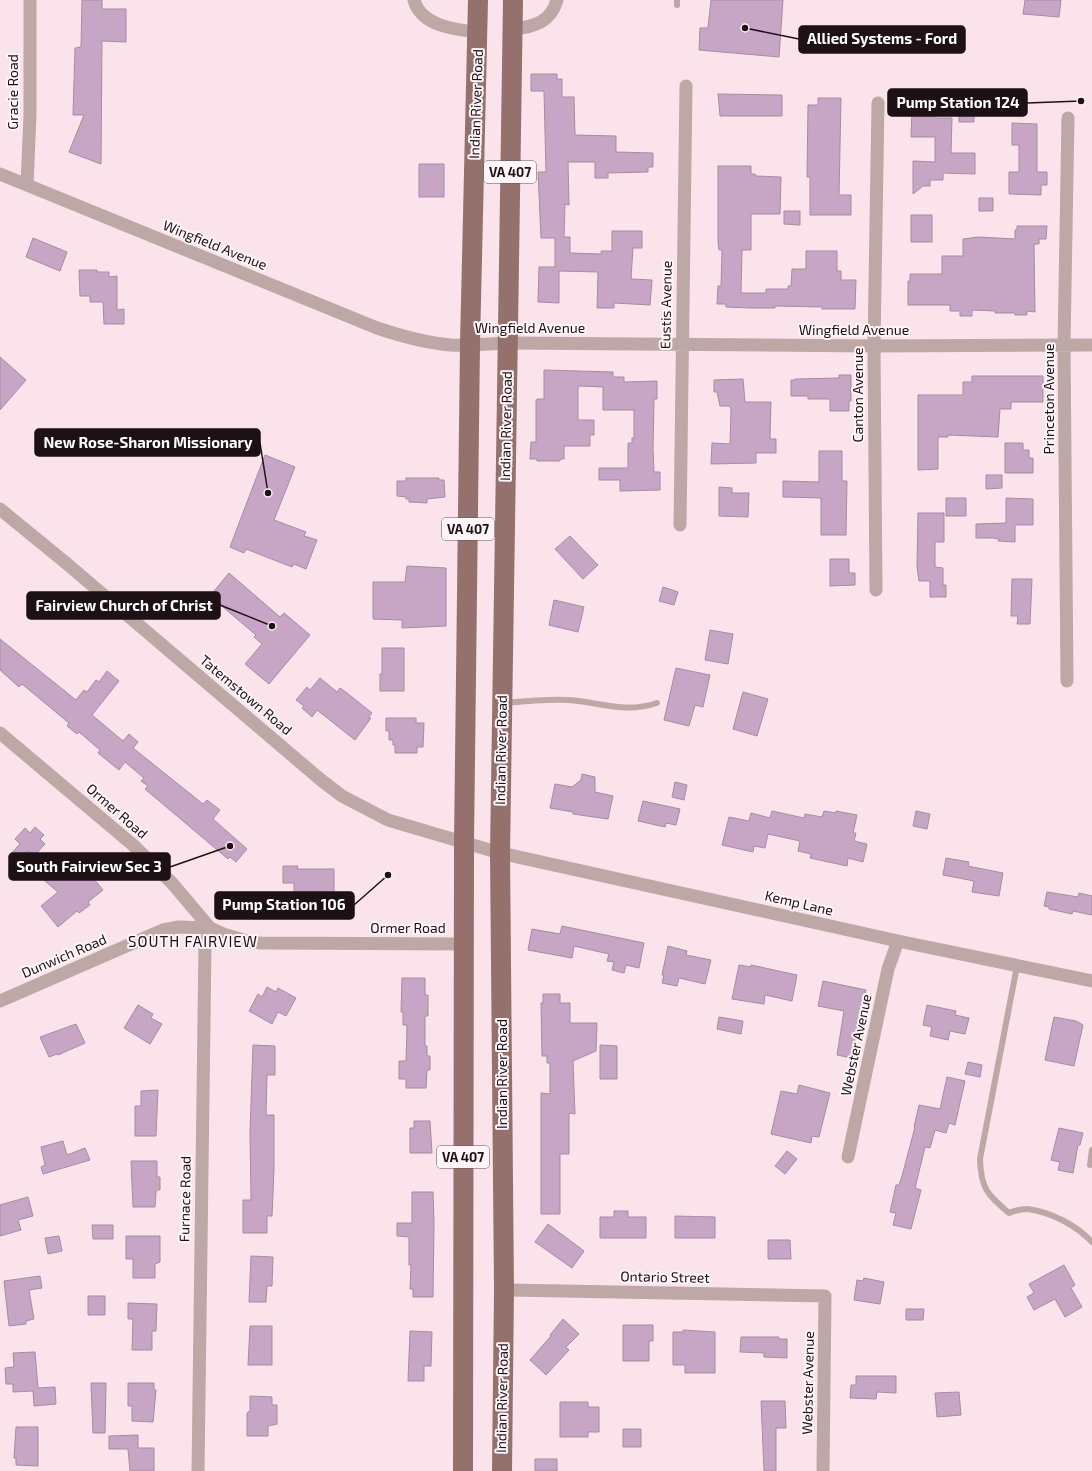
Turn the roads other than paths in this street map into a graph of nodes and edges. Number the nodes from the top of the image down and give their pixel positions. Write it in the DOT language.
graph roads {
  1 [pos="30,0"];
  2 [pos="414,0"];
  3 [pos="478,0"];
  4 [pos="513,0"];
  5 [pos="557,0"];
  6 [pos="513,29"];
  7 [pos="478,32"];
  8 [pos="686,86"];
  9 [pos="878,104"];
  10 [pos="1068,118"];
  11 [pos="0,174"];
  12 [pos="27,185"];
  13 [pos="507,343"];
  14 [pos="470,344"];
  15 [pos="682,344"];
  16 [pos="1064,345"];
  17 [pos="1092,345"];
  18 [pos="874,346"];
  19 [pos="0,509"];
  20 [pos="680,525"];
  21 [pos="876,590"];
  22 [pos="1067,681"];
  23 [pos="502,703"];
  24 [pos="657,703"];
  25 [pos="0,733"];
  26 [pos="464,843"];
  27 [pos="500,853"];
  28 [pos="210,928"];
  29 [pos="898,941"];
  30 [pos="464,944"];
  31 [pos="1017,966"];
  32 [pos="1092,981"];
  33 [pos="0,1001"];
  34 [pos="1092,1150"];
  35 [pos="848,1157"];
  36 [pos="1090,1164"];
  37 [pos="1092,1242"];
  38 [pos="504,1290"];
  39 [pos="825,1296"];
  40 [pos="198,1471"];
  41 [pos="463,1471"];
  42 [pos="502,1471"];
  43 [pos="823,1471"];
  1 -- 12 [label="street, Gracie Road"];
  2 -- 7 [label="street, Indian River Road"];
  3 -- 7 [label="main road, Indian River Road / VA 407"];
  4 -- 6 [label="main road, Indian River Road / VA 407"];
  5 -- 6 [label="street"];
  6 -- 13 [label="main road, Indian River Road / VA 407"];
  7 -- 14 [label="main road, Indian River Road / VA 407"];
  8 -- 15 [label="street, Eustis Avenue"];
  9 -- 18 [label="street, Canton Avenue"];
  10 -- 16 [label="street, Princeton Avenue"];
  11 -- 12 [label="street, Wingfield Avenue"];
  12 -- 14 [label="street, Wingfield Avenue"];
  13 -- 14 [label="street, Wingfield Avenue"];
  13 -- 15 [label="street, Wingfield Avenue"];
  13 -- 23 [label="main road, Indian River Road / VA 407"];
  14 -- 26 [label="main road, Indian River Road / VA 407"];
  15 -- 18 [label="street, Wingfield Avenue"];
  15 -- 20 [label="street, Eustis Avenue"];
  16 -- 17 [label="street, Wingfield Avenue"];
  16 -- 18 [label="street, Wingfield Avenue"];
  16 -- 22 [label="street, Princeton Avenue"];
  18 -- 21 [label="street, Canton Avenue"];
  19 -- 26 [label="street, Tatemstown Road"];
  23 -- 24 [label="lane"];
  23 -- 27 [label="main road, Indian River Road / VA 407"];
  25 -- 28 [label="street, Ormer Road"];
  26 -- 27 [label="street, Tatemstown Road"];
  26 -- 30 [label="main road, Indian River Road / VA 407"];
  27 -- 29 [label="street, Kemp Lane"];
  27 -- 38 [label="main road, Indian River Road / VA 407"];
  28 -- 30 [label="street, Ormer Road"];
  28 -- 33 [label="street, Dunwich Road"];
  28 -- 40 [label="street, Furnace Road"];
  29 -- 31 [label="street, Kemp Lane"];
  29 -- 35 [label="street, Webster Avenue"];
  30 -- 41 [label="main road, Indian River Road / VA 407"];
  31 -- 32 [label="street, Kemp Lane"];
  31 -- 37 [label="lane"];
  34 -- 36 [label="lane"];
  38 -- 39 [label="street, Ontario Street"];
  38 -- 42 [label="main road, Indian River Road / VA 407"];
  39 -- 43 [label="street, Webster Avenue"];
}
